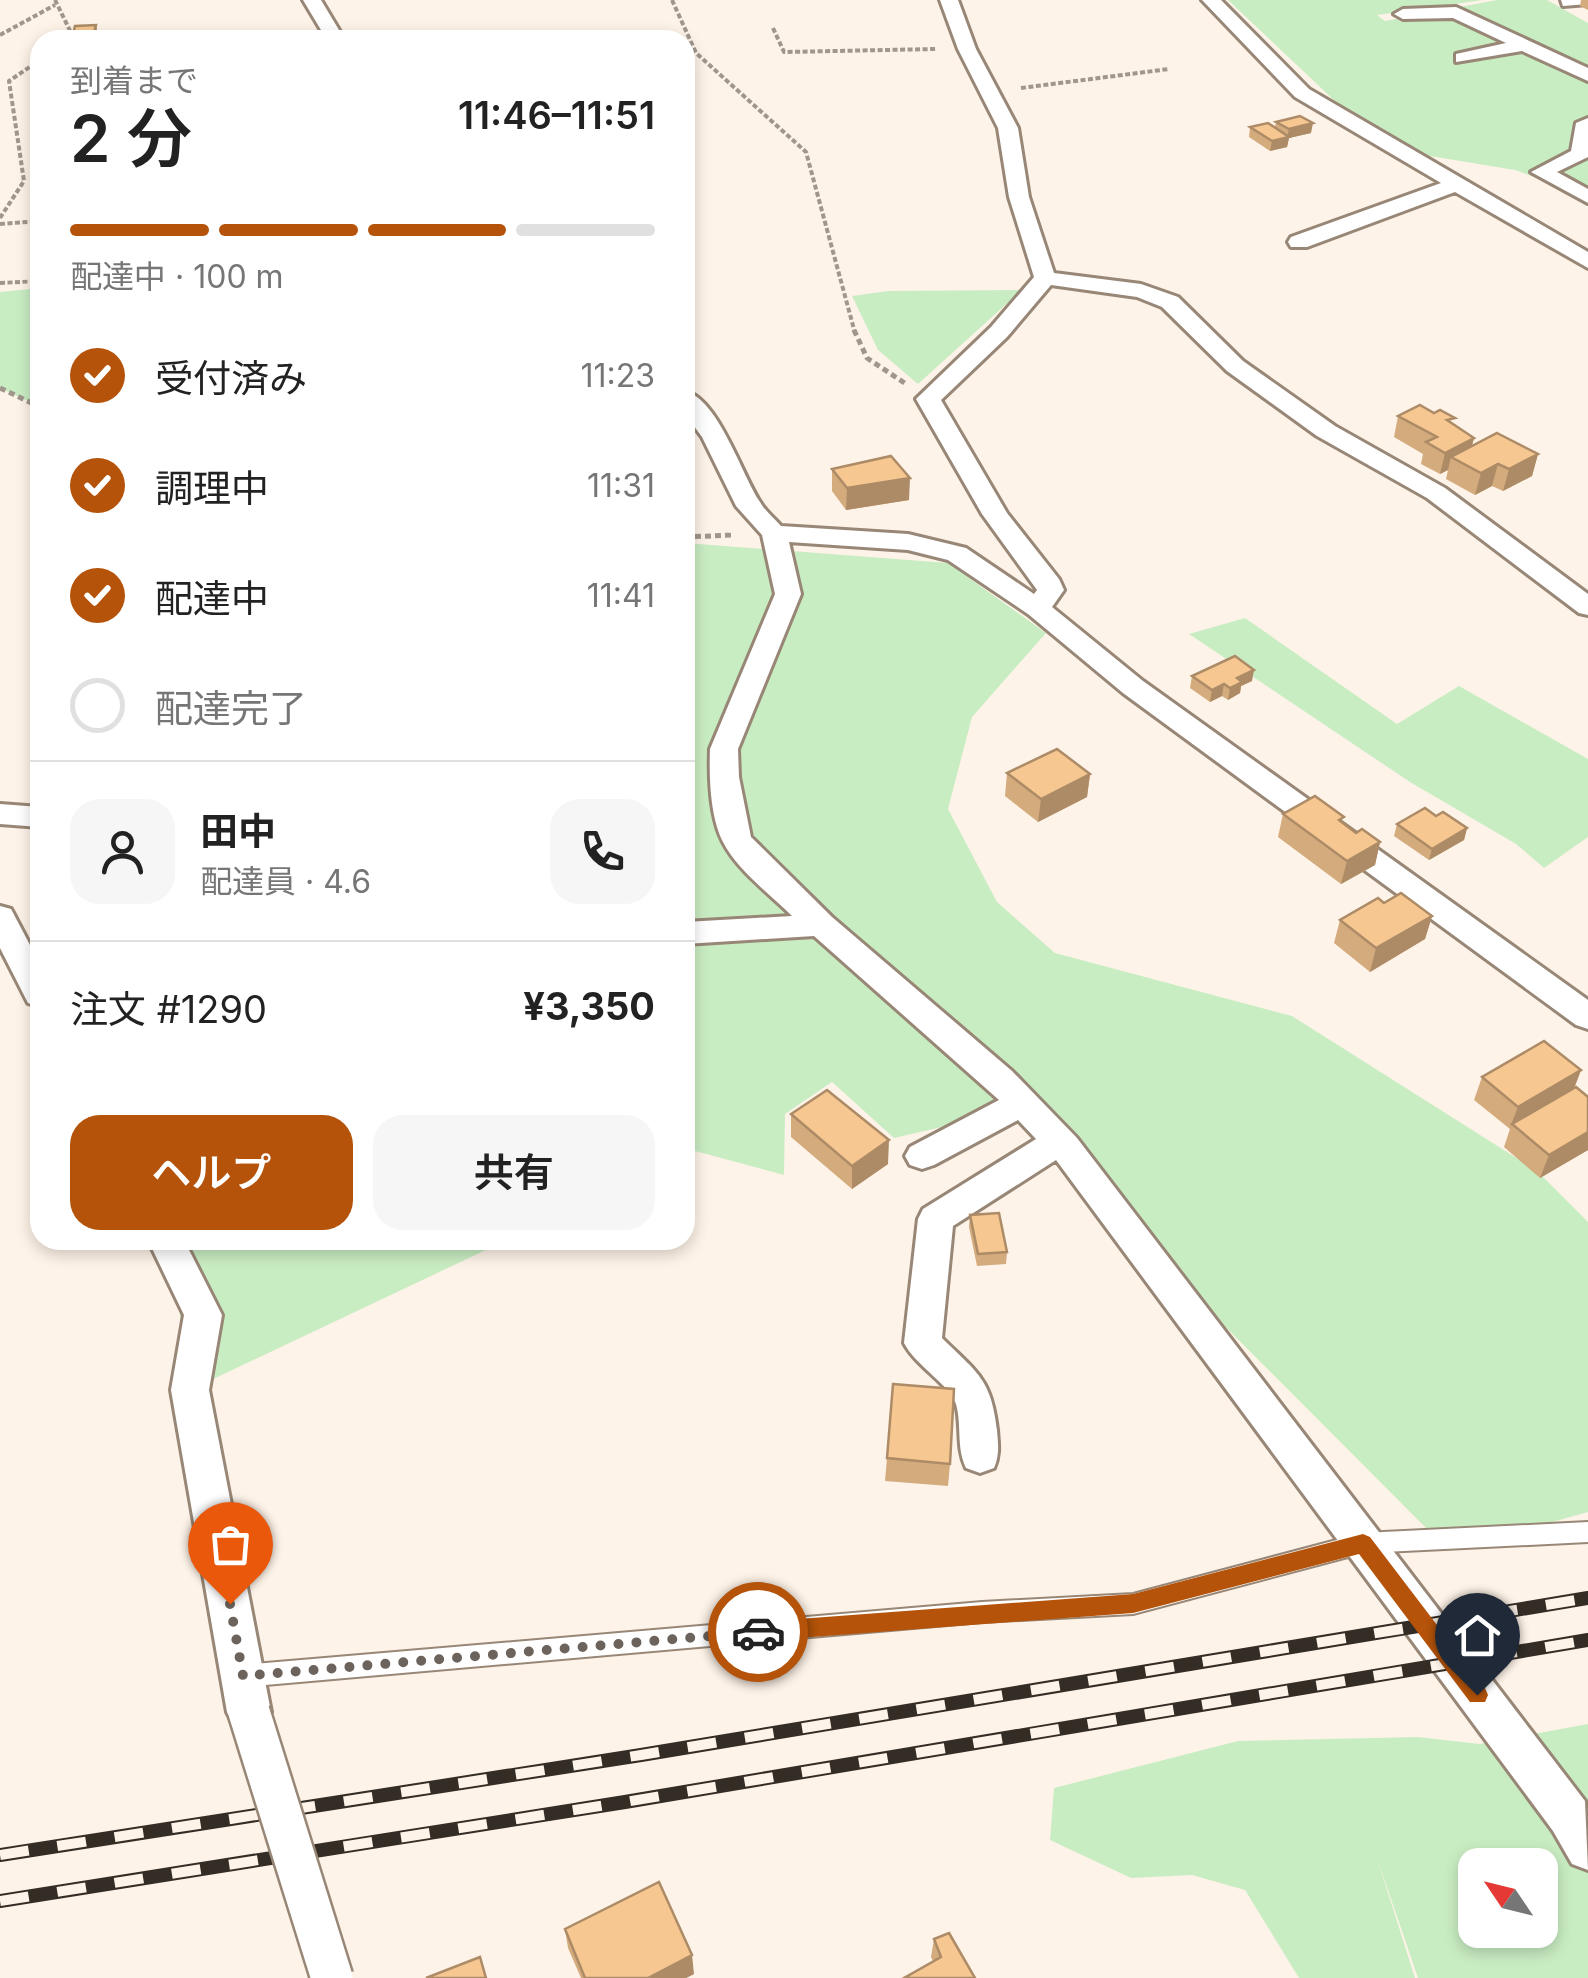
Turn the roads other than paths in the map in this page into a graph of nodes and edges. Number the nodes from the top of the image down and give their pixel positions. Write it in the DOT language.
graph roads {
  1 [pos="312,0"];
  2 [pos="949,0"];
  3 [pos="1210,0"];
  4 [pos="1403,14"];
  5 [pos="330,30"];
  6 [pos="1528,44"];
  7 [pos="1463,58"];
  8 [pos="1588,75"];
  9 [pos="1586,123"];
  10 [pos="1457,184"];
  11 [pos="1588,197"];
  12 [pos="1299,242"];
  13 [pos="1588,261"];
  14 [pos="1045,278"];
  15 [pos="695,411"];
  16 [pos="774,534"];
  17 [pos="1588,607"];
  18 [pos="1038,608"];
  19 [pos="0,814"];
  20 [pos="30,816"];
  21 [pos="0,916"];
  22 [pos="821,925"];
  23 [pos="695,932"];
  24 [pos="30,976"];
  25 [pos="1588,1016"];
  26 [pos="1022,1103"];
  27 [pos="1059,1140"];
  28 [pos="922,1156"];
  29 [pos="171,1250"];
  30 [pos="980,1456"];
  31 [pos="1588,1532"];
  32 [pos="1363,1544"];
  33 [pos="246,1694"];
  34 [pos="1588,1848"];
  35 [pos="332,1978"];
  1 -- 5 [label="street"];
  2 -- 14 [label="street"];
  3 -- 10 [label="street"];
  4 -- 6 [label="street"];
  6 -- 7 [label="street"];
  6 -- 8 [label="street"];
  9 -- 11 [label="street"];
  10 -- 12 [label="street"];
  10 -- 13 [label="street"];
  14 -- 17 [label="street"];
  14 -- 18 [label="street"];
  15 -- 16 [label="street"];
  16 -- 18 [label="street"];
  16 -- 22 [label="street"];
  18 -- 25 [label="street"];
  19 -- 20 [label="street"];
  21 -- 24 [label="street"];
  22 -- 23 [label="street"];
  22 -- 26 [label="street"];
  26 -- 27 [label="street"];
  26 -- 28 [label="street"];
  27 -- 30 [label="street"];
  27 -- 32 [label="street"];
  29 -- 33 [label="street"];
  31 -- 32 [label="lane"];
  32 -- 33 [label="lane"];
  32 -- 34 [label="street"];
  33 -- 35 [label="street, bridge"];
}
